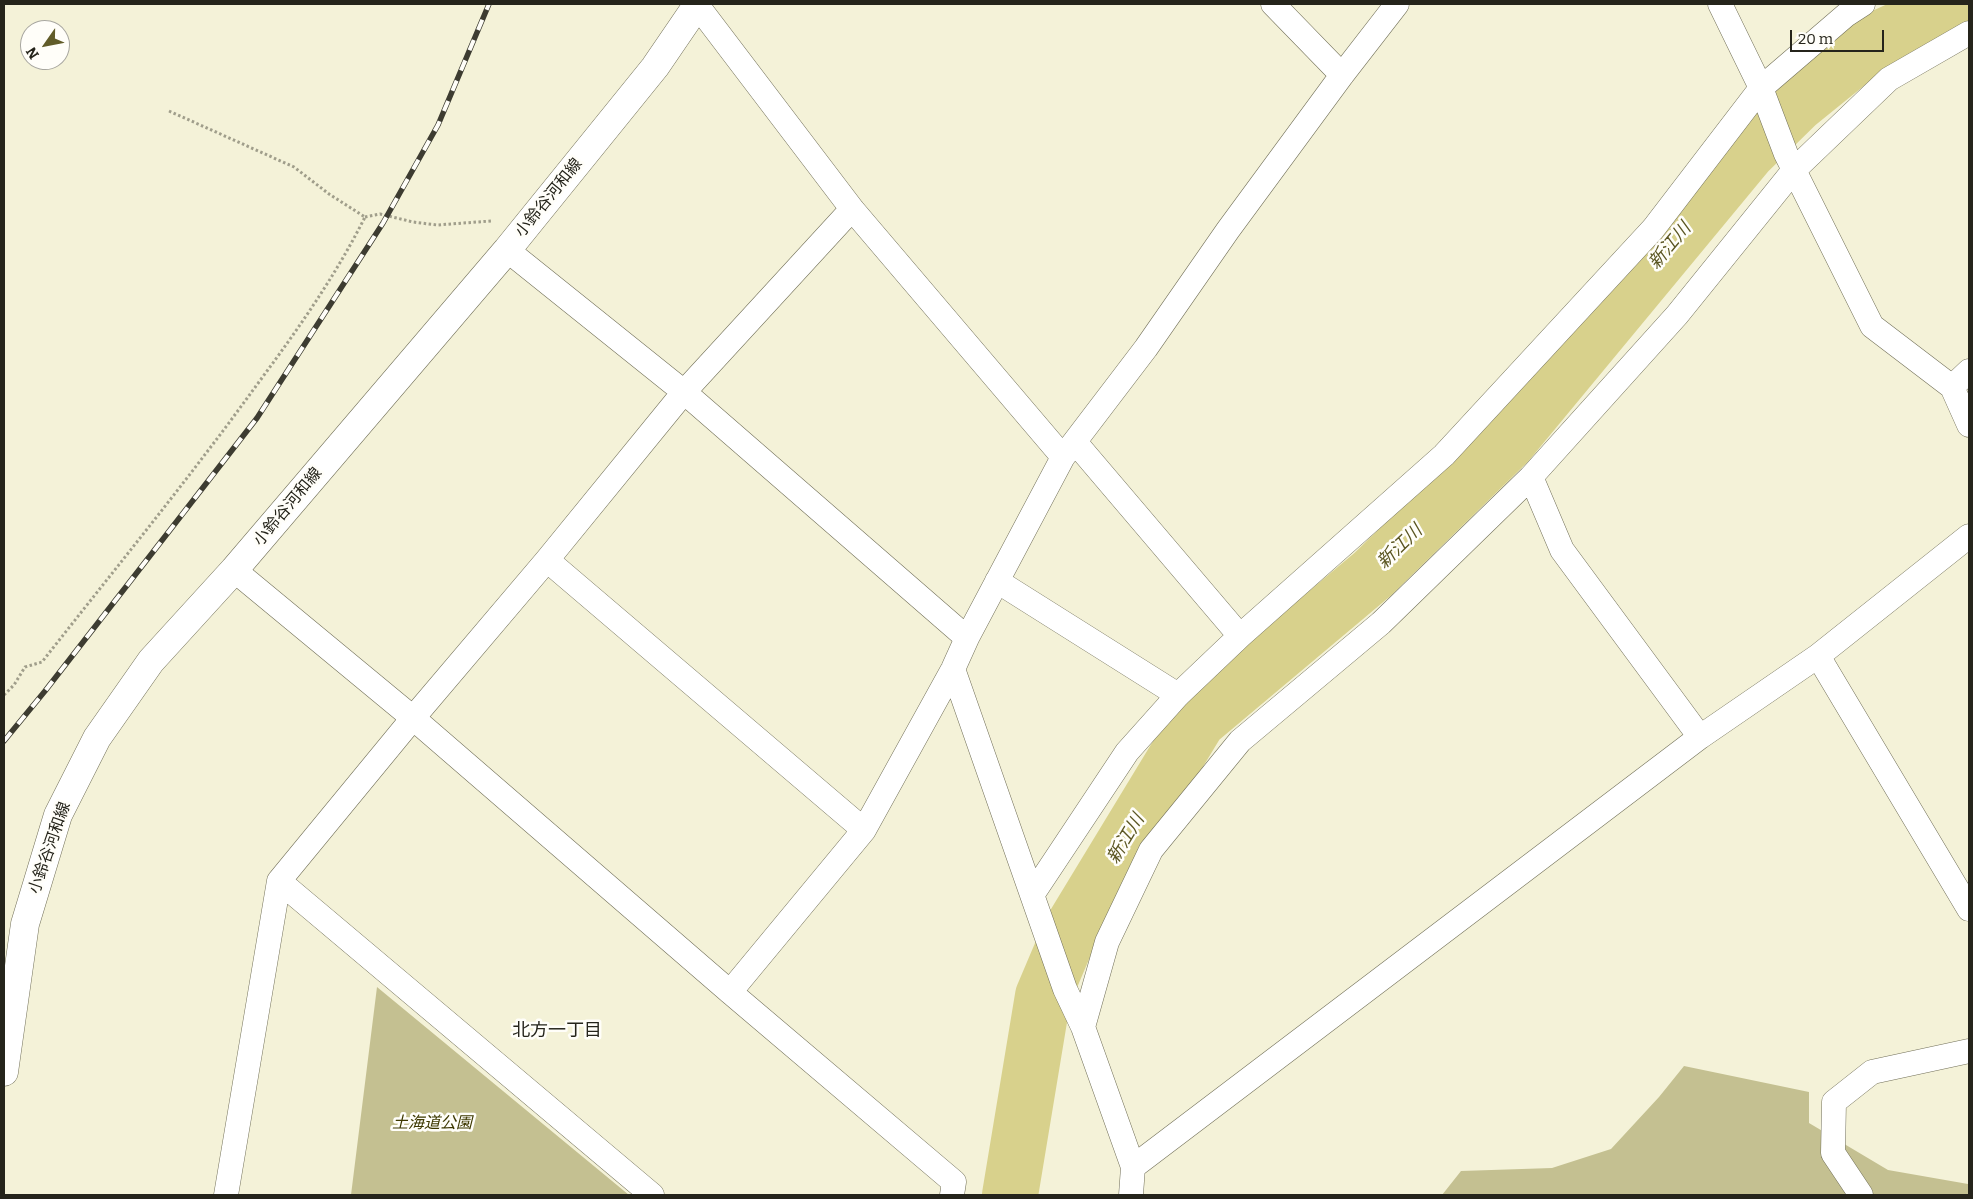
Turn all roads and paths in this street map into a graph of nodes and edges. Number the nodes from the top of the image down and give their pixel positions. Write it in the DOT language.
graph roads {
  1 [pos="698,4"];
  2 [pos="1273,4"];
  3 [pos="1397,4"];
  4 [pos="1720,4"];
  5 [pos="1863,4"];
  6 [pos="1969,33"];
  7 [pos="1342,75"];
  8 [pos="1761,88"];
  9 [pos="169,111"];
  10 [pos="1790,162"];
  11 [pos="852,209"];
  12 [pos="365,217"];
  13 [pos="514,241"];
  14 [pos="1969,371"];
  15 [pos="1952,387"];
  16 [pos="684,392"];
  17 [pos="1969,425"];
  18 [pos="1069,449"];
  19 [pos="1531,477"];
  20 [pos="1969,536"];
  21 [pos="547,560"];
  22 [pos="234,570"];
  23 [pos="997,581"];
  24 [pos="1240,636"];
  25 [pos="967,638"];
  26 [pos="1818,656"];
  27 [pos="953,669"];
  28 [pos="1178,695"];
  29 [pos="4,696"];
  30 [pos="413,718"];
  31 [pos="1700,737"];
  32 [pos="864,830"];
  33 [pos="279,881"];
  34 [pos="1032,895"];
  35 [pos="1969,910"];
  36 [pos="730,992"];
  37 [pos="1083,1028"];
  38 [pos="1969,1051"];
  39 [pos="4,1072"];
  40 [pos="1133,1167"];
  41 [pos="226,1195"];
  42 [pos="652,1195"];
  43 [pos="952,1195"];
  44 [pos="1131,1195"];
  45 [pos="1861,1195"];
  1 -- 11 [label="street"];
  1 -- 13 [label="main road, 小鈴谷河和線"];
  2 -- 7 [label="street"];
  3 -- 7 [label="street"];
  4 -- 8 [label="street"];
  5 -- 8 [label="street"];
  6 -- 10 [label="street"];
  7 -- 18 [label="street"];
  8 -- 10 [label="street"];
  8 -- 24 [label="street"];
  9 -- 12 [label="path"];
  10 -- 15 [label="street"];
  10 -- 19 [label="street"];
  11 -- 16 [label="street"];
  11 -- 18 [label="street"];
  12 -- 13 [label="path"];
  12 -- 29 [label="path"];
  13 -- 16 [label="street"];
  13 -- 22 [label="main road, 小鈴谷河和線"];
  14 -- 15 [label="street"];
  15 -- 17 [label="street"];
  16 -- 21 [label="street"];
  16 -- 25 [label="street"];
  18 -- 23 [label="street"];
  18 -- 24 [label="street"];
  19 -- 31 [label="street"];
  19 -- 37 [label="street"];
  20 -- 26 [label="street"];
  21 -- 30 [label="street"];
  21 -- 32 [label="street"];
  22 -- 30 [label="street"];
  22 -- 39 [label="main road, 小鈴谷河和線"];
  23 -- 25 [label="street"];
  23 -- 28 [label="street"];
  24 -- 28 [label="street"];
  25 -- 27 [label="street"];
  26 -- 31 [label="street"];
  26 -- 35 [label="street"];
  27 -- 32 [label="street"];
  27 -- 34 [label="street"];
  28 -- 34 [label="street"];
  30 -- 33 [label="street"];
  30 -- 36 [label="street"];
  31 -- 40 [label="street"];
  32 -- 36 [label="street"];
  33 -- 41 [label="street"];
  33 -- 42 [label="street"];
  34 -- 37 [label="street"];
  36 -- 43 [label="street"];
  37 -- 40 [label="street"];
  38 -- 45 [label="street"];
  40 -- 44 [label="street"];
}
